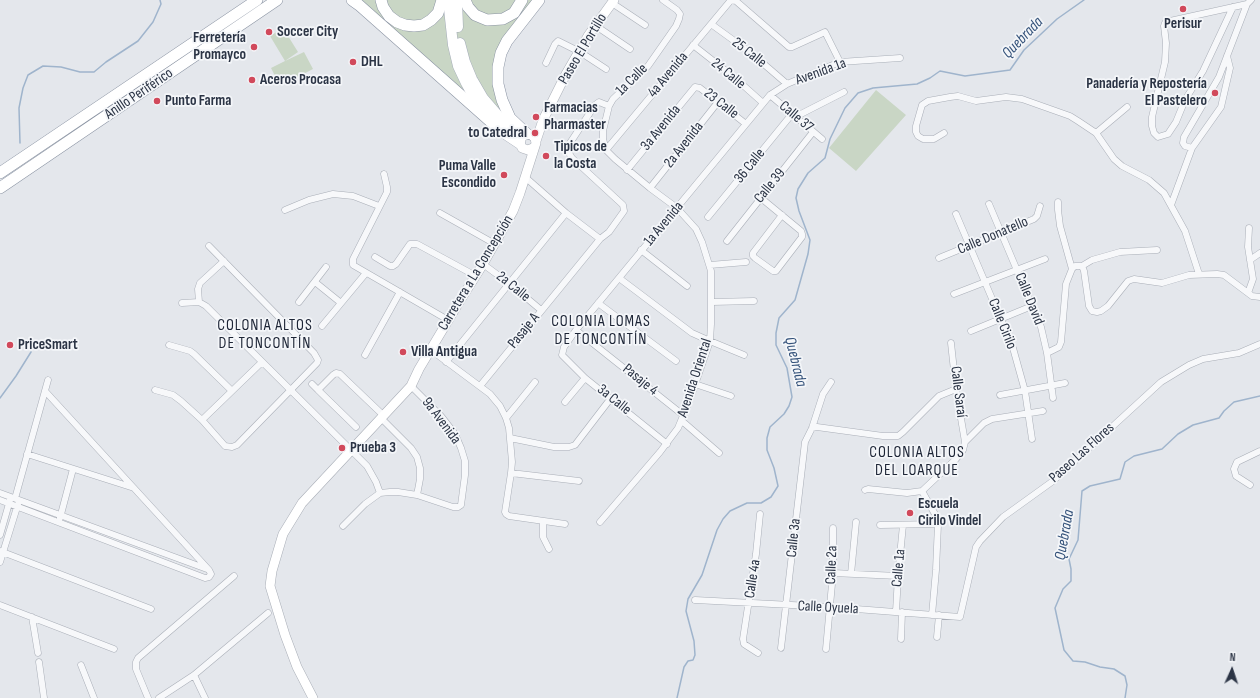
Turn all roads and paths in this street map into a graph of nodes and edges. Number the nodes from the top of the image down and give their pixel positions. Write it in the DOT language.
graph roads {
  1 [pos="256,0"];
  2 [pos="277,0"];
  3 [pos="352,0"];
  4 [pos="381,0"];
  5 [pos="442,0"];
  6 [pos="448,0"];
  7 [pos="456,0"];
  8 [pos="465,0"];
  9 [pos="522,0"];
  10 [pos="539,0"];
  11 [pos="664,0"];
  12 [pos="731,0"];
  13 [pos="613,1"];
  14 [pos="1249,2"];
  15 [pos="1233,7"];
  16 [pos="711,24"];
  17 [pos="645,25"];
  18 [pos="596,26"];
  19 [pos="693,45"];
  20 [pos="630,49"];
  21 [pos="580,52"];
  22 [pos="1227,55"];
  23 [pos="900,58"];
  24 [pos="840,62"];
  25 [pos="546,63"];
  26 [pos="606,70"];
  27 [pos="787,84"];
  28 [pos="695,87"];
  29 [pos="844,92"];
  30 [pos="770,95"];
  31 [pos="718,102"];
  32 [pos="763,103"];
  33 [pos="609,106"];
  34 [pos="1127,107"];
  35 [pos="794,115"];
  36 [pos="543,120"];
  37 [pos="491,122"];
  38 [pos="746,124"];
  39 [pos="814,132"];
  40 [pos="944,133"];
  41 [pos="1096,133"];
  42 [pos="527,134"];
  43 [pos="822,139"];
  44 [pos="535,144"];
  45 [pos="521,146"];
  46 [pos="1192,148"];
  47 [pos="606,150"];
  48 [pos="627,170"];
  49 [pos="0,173"];
  50 [pos="526,173"];
  51 [pos="384,174"];
  52 [pos="0,188"];
  53 [pos="650,188"];
  54 [pos="761,198"];
  55 [pos="1058,202"];
  56 [pos="989,204"];
  57 [pos="1171,204"];
  58 [pos="379,206"];
  59 [pos="1040,206"];
  60 [pos="677,208"];
  61 [pos="285,210"];
  62 [pos="440,213"];
  63 [pos="566,214"];
  64 [pos="956,214"];
  65 [pos="782,215"];
  66 [pos="708,217"];
  67 [pos="1249,228"];
  68 [pos="1001,233"];
  69 [pos="600,239"];
  70 [pos="727,241"];
  71 [pos="495,244"];
  72 [pos="970,245"];
  73 [pos="209,246"];
  74 [pos="641,250"];
  75 [pos="1157,250"];
  76 [pos="1260,252"];
  77 [pos="375,257"];
  78 [pos="939,258"];
  79 [pos="1045,259"];
  80 [pos="1250,260"];
  81 [pos="224,261"];
  82 [pos="746,262"];
  83 [pos="484,264"];
  84 [pos="710,265"];
  85 [pos="1082,266"];
  86 [pos="326,267"];
  87 [pos="1072,268"];
  88 [pos="1017,270"];
  89 [pos="366,273"];
  90 [pos="1199,274"];
  91 [pos="476,276"];
  92 [pos="619,278"];
  93 [pos="315,282"];
  94 [pos="985,282"];
  95 [pos="510,284"];
  96 [pos="687,286"];
  97 [pos="400,292"];
  98 [pos="1248,293"];
  99 [pos="954,294"];
  100 [pos="1260,297"];
  101 [pos="754,301"];
  102 [pos="200,302"];
  103 [pos="299,302"];
  104 [pos="712,302"];
  105 [pos="182,303"];
  106 [pos="341,303"];
  107 [pos="598,303"];
  108 [pos="1032,306"];
  109 [pos="541,310"];
  110 [pos="1001,319"];
  111 [pos="448,320"];
  112 [pos="322,326"];
  113 [pos="576,330"];
  114 [pos="971,331"];
  115 [pos="710,341"];
  116 [pos="951,343"];
  117 [pos="1260,344"];
  118 [pos="169,345"];
  119 [pos="431,350"];
  120 [pos="1047,353"];
  121 [pos="365,355"];
  122 [pos="562,355"];
  123 [pos="744,355"];
  124 [pos="676,361"];
  125 [pos="262,362"];
  126 [pos="446,362"];
  127 [pos="585,378"];
  128 [pos="48,380"];
  129 [pos="535,382"];
  130 [pos="831,382"];
  131 [pos="1066,383"];
  132 [pos="312,384"];
  133 [pos="695,384"];
  134 [pos="411,386"];
  135 [pos="480,386"];
  136 [pos="1052,386"];
  137 [pos="956,389"];
  138 [pos="155,390"];
  139 [pos="291,390"];
  140 [pos="318,390"];
  141 [pos="44,391"];
  142 [pos="232,391"];
  143 [pos="1025,391"];
  144 [pos="1000,395"];
  145 [pos="731,396"];
  146 [pos="611,398"];
  147 [pos="1053,398"];
  148 [pos="566,402"];
  149 [pos="1044,411"];
  150 [pos="1027,413"];
  151 [pos="382,417"];
  152 [pos="506,418"];
  153 [pos="682,418"];
  154 [pos="202,420"];
  155 [pos="356,427"];
  156 [pos="812,428"];
  157 [pos="510,438"];
  158 [pos="1032,439"];
  159 [pos="965,442"];
  160 [pos="667,444"];
  161 [pos="350,450"];
  162 [pos="1260,451"];
  163 [pos="719,453"];
  164 [pos="27,454"];
  165 [pos="74,469"];
  166 [pos="511,473"];
  167 [pos="579,481"];
  168 [pos="1250,485"];
  169 [pos="134,488"];
  170 [pos="865,490"];
  171 [pos="922,491"];
  172 [pos="0,493"];
  173 [pos="380,493"];
  174 [pos="417,495"];
  175 [pos="0,500"];
  176 [pos="14,501"];
  177 [pos="760,514"];
  178 [pos="61,515"];
  179 [pos="543,521"];
  180 [pos="59,522"];
  181 [pos="600,522"];
  182 [pos="856,522"];
  183 [pos="565,524"];
  184 [pos="938,524"];
  185 [pos="880,525"];
  186 [pos="903,525"];
  187 [pos="343,526"];
  188 [pos="833,528"];
  189 [pos="0,535"];
  190 [pos="549,549"];
  191 [pos="2,552"];
  192 [pos="0,562"];
  193 [pos="209,570"];
  194 [pos="833,573"];
  195 [pos="851,574"];
  196 [pos="234,576"];
  197 [pos="898,576"];
  198 [pos="695,600"];
  199 [pos="749,604"];
  200 [pos="0,605"];
  201 [pos="787,606"];
  202 [pos="830,607"];
  203 [pos="151,609"];
  204 [pos="899,612"];
  205 [pos="268,613"];
  206 [pos="932,615"];
  207 [pos="939,615"];
  208 [pos="32,617"];
  209 [pos="960,617"];
  210 [pos="937,637"];
  211 [pos="901,639"];
  212 [pos="781,648"];
  213 [pos="114,649"];
  214 [pos="826,649"];
  215 [pos="38,652"];
  216 [pos="758,653"];
  217 [pos="40,662"];
  218 [pos="81,665"];
  219 [pos="194,675"];
  220 [pos="44,698"];
  221 [pos="94,698"];
  222 [pos="148,698"];
  223 [pos="159,698"];
  224 [pos="205,698"];
  225 [pos="313,698"];
  1 -- 49 [label="highway, Anillo Periférico"];
  2 -- 52 [label="highway, Anillo Periférico"];
  3 -- 37 [label="highway"];
  4 -- 5 [label="highway"];
  6 -- 37 [label="main road"];
  7 -- 42 [label="main road"];
  8 -- 9 [label="highway"];
  10 -- 42 [label="highway"];
  11 -- 33 [label="street, 1a Calle"];
  12 -- 16 [label="street, 4a Avenida"];
  12 -- 24 [label="street"];
  13 -- 17 [label="street"];
  13 -- 18 [label="main road, Paseo El Portillo"];
  14 -- 15 [label="street"];
  14 -- 22 [label="street"];
  15 -- 15 [label="street"];
  16 -- 19 [label="street, 4a Avenida"];
  16 -- 27 [label="street, 25 Calle"];
  18 -- 20 [label="street"];
  18 -- 21 [label="main road, Paseo El Portillo"];
  19 -- 32 [label="street, 24 Calle"];
  19 -- 47 [label="street, 4a Avenida"];
  21 -- 25 [label="street"];
  21 -- 26 [label="street"];
  21 -- 36 [label="main road, Paseo El Portillo"];
  22 -- 46 [label="street"];
  22 -- 46 [label="street"];
  23 -- 24 [label="street, Avenida 1a"];
  24 -- 27 [label="street, Avenida 1a"];
  27 -- 30 [label="street, Avenida 1a"];
  28 -- 31 [label="street, 23 Calle"];
  28 -- 48 [label="street, 3a Avenida"];
  29 -- 35 [label="street"];
  30 -- 32 [label="street, 1a Avenida"];
  30 -- 35 [label="street, Calle 37"];
  31 -- 38 [label="street, 23 Calle"];
  31 -- 53 [label="street, 2a Avenida"];
  32 -- 38 [label="street, 1a Avenida"];
  33 -- 47 [label="street"];
  33 -- 69 [label="street, 1a Calle"];
  34 -- 41 [label="street"];
  35 -- 39 [label="street, Calle 37"];
  35 -- 66 [label="street, 36 Calle"];
  36 -- 42 [label="main road, Paseo El Portillo"];
  36 -- 44 [label="main road, Paseo El Portillo"];
  37 -- 45 [label="main road"];
  38 -- 60 [label="street, 1a Avenida"];
  39 -- 43 [label="street, Calle 37"];
  39 -- 54 [label="street, Calle 39"];
  40 -- 41 [label="street"];
  41 -- 57 [label="street"];
  42 -- 44 [label="main road"];
  42 -- 45 [label="main road"];
  44 -- 45 [label="main road"];
  44 -- 50 [label="main road, Carretera a La Concepción"];
  45 -- 50 [label="main road"];
  46 -- 57 [label="street"];
  47 -- 48 [label="street, Avenida Oriental"];
  48 -- 53 [label="street, Avenida Oriental"];
  50 -- 63 [label="street"];
  50 -- 71 [label="main road, Carretera a La Concepción"];
  51 -- 58 [label="street"];
  53 -- 60 [label="street, Avenida Oriental"];
  54 -- 65 [label="street"];
  54 -- 70 [label="street, Calle 39"];
  55 -- 87 [label="street"];
  56 -- 68 [label="street, Calle David"];
  57 -- 90 [label="street"];
  58 -- 61 [label="street"];
  58 -- 89 [label="street"];
  59 -- 68 [label="street, Calle Donatello"];
  60 -- 74 [label="street, 1a Avenida"];
  60 -- 84 [label="street, Avenida Oriental"];
  62 -- 71 [label="street"];
  63 -- 69 [label="street"];
  63 -- 95 [label="street"];
  64 -- 72 [label="street, Calle Cirilo"];
  65 -- 65 [label="street"];
  67 -- 80 [label="street"];
  68 -- 72 [label="street, Calle Donatello"];
  68 -- 88 [label="street, Calle David"];
  69 -- 109 [label="street, Pasaje A"];
  71 -- 83 [label="main road, Carretera a La Concepción"];
  72 -- 78 [label="street, Calle Donatello"];
  72 -- 94 [label="street, Calle Cirilo"];
  73 -- 81 [label="street"];
  74 -- 92 [label="street, 1a Avenida"];
  74 -- 96 [label="street"];
  75 -- 85 [label="street"];
  76 -- 80 [label="street"];
  77 -- 91 [label="street"];
  79 -- 88 [label="street"];
  80 -- 98 [label="street"];
  81 -- 102 [label="street"];
  81 -- 139 [label="street"];
  82 -- 84 [label="street"];
  83 -- 91 [label="main road, Carretera a La Concepción"];
  83 -- 95 [label="street, 2a Calle"];
  84 -- 104 [label="street, Avenida Oriental"];
  85 -- 87 [label="street"];
  85 -- 90 [label="street"];
  86 -- 93 [label="street"];
  87 -- 120 [label="street"];
  88 -- 94 [label="street"];
  88 -- 108 [label="street, Calle David"];
  89 -- 97 [label="street"];
  89 -- 106 [label="street"];
  90 -- 98 [label="street"];
  91 -- 111 [label="main road, Carretera a La Concepción"];
  92 -- 107 [label="street, 1a Avenida"];
  92 -- 115 [label="street"];
  93 -- 103 [label="street"];
  93 -- 106 [label="street"];
  94 -- 99 [label="street"];
  94 -- 110 [label="street, Calle Cirilo"];
  95 -- 109 [label="street, 2a Calle"];
  95 -- 126 [label="street"];
  97 -- 111 [label="street"];
  97 -- 121 [label="street"];
  98 -- 100 [label="street"];
  101 -- 104 [label="street"];
  102 -- 105 [label="street"];
  102 -- 125 [label="street"];
  104 -- 115 [label="street, Avenida Oriental"];
  106 -- 112 [label="street"];
  107 -- 113 [label="street, 1a Avenida"];
  107 -- 124 [label="street"];
  108 -- 110 [label="street"];
  108 -- 120 [label="street, Calle David"];
  109 -- 135 [label="street, Pasaje A"];
  110 -- 114 [label="street"];
  110 -- 143 [label="street, Calle Cirilo"];
  111 -- 119 [label="main road, Carretera a La Concepción"];
  113 -- 122 [label="street, 1a Avenida"];
  113 -- 153 [label="street, Pasaje 4"];
  115 -- 123 [label="street"];
  115 -- 133 [label="street, Avenida Oriental"];
  116 -- 137 [label="street, Calle Saraí"];
  117 -- 209 [label="street, Paseo Las Flores"];
  118 -- 142 [label="street"];
  119 -- 126 [label="street"];
  119 -- 134 [label="main road, Carretera a La Concepción"];
  120 -- 136 [label="street, Calle David"];
  122 -- 127 [label="street, 3a Calle"];
  125 -- 139 [label="street"];
  125 -- 142 [label="street"];
  126 -- 135 [label="street"];
  127 -- 146 [label="street, 3a Calle"];
  127 -- 148 [label="street"];
  128 -- 141 [label="street"];
  129 -- 152 [label="street"];
  130 -- 156 [label="street, Calle 3a"];
  131 -- 136 [label="street"];
  132 -- 140 [label="street"];
  133 -- 145 [label="street"];
  133 -- 153 [label="street, Avenida Oriental"];
  134 -- 151 [label="main road, Carretera a La Concepción"];
  134 -- 174 [label="street, 9a Avenida"];
  135 -- 152 [label="street"];
  136 -- 143 [label="street"];
  136 -- 147 [label="street, Calle David"];
  137 -- 156 [label="street"];
  137 -- 159 [label="street, Calle Saraí"];
  138 -- 154 [label="street"];
  139 -- 154 [label="street"];
  139 -- 161 [label="street"];
  140 -- 151 [label="street"];
  140 -- 155 [label="street"];
  141 -- 164 [label="street"];
  141 -- 169 [label="street"];
  142 -- 154 [label="street"];
  143 -- 144 [label="street"];
  143 -- 150 [label="street, Calle Cirilo"];
  146 -- 157 [label="street"];
  146 -- 160 [label="street, 3a Calle"];
  149 -- 150 [label="street"];
  150 -- 158 [label="street, Calle Cirilo"];
  150 -- 159 [label="street"];
  151 -- 161 [label="main road, Carretera a La Concepción"];
  151 -- 174 [label="street"];
  152 -- 157 [label="street"];
  153 -- 160 [label="street, Avenida Oriental"];
  153 -- 163 [label="street, Pasaje 4"];
  156 -- 201 [label="street, Calle 3a"];
  157 -- 166 [label="street"];
  159 -- 171 [label="street"];
  160 -- 181 [label="street, Avenida Oriental"];
  161 -- 173 [label="street"];
  161 -- 225 [label="main road, Carretera a La Concepción"];
  162 -- 168 [label="street"];
  164 -- 165 [label="street"];
  164 -- 176 [label="street"];
  165 -- 169 [label="street"];
  165 -- 178 [label="street"];
  166 -- 167 [label="street"];
  166 -- 179 [label="street"];
  169 -- 193 [label="street"];
  170 -- 171 [label="street"];
  171 -- 184 [label="street"];
  172 -- 176 [label="street"];
  173 -- 174 [label="street"];
  173 -- 187 [label="street"];
  175 -- 176 [label="street"];
  176 -- 178 [label="street"];
  176 -- 180 [label="street"];
  176 -- 189 [label="street"];
  176 -- 191 [label="street"];
  177 -- 199 [label="street, Calle 4a"];
  178 -- 180 [label="street"];
  178 -- 193 [label="street"];
  179 -- 183 [label="street"];
  179 -- 190 [label="street"];
  180 -- 193 [label="street"];
  182 -- 195 [label="street"];
  184 -- 186 [label="street"];
  184 -- 206 [label="street"];
  185 -- 186 [label="street"];
  186 -- 197 [label="street, Calle 1a"];
  188 -- 194 [label="street, Calle 2a"];
  191 -- 192 [label="street"];
  191 -- 203 [label="street"];
  194 -- 195 [label="street"];
  194 -- 202 [label="street, Calle 2a"];
  195 -- 197 [label="street"];
  196 -- 222 [label="street"];
  197 -- 204 [label="street, Calle 1a"];
  198 -- 199 [label="street, Calle Oyuela"];
  199 -- 201 [label="street, Calle Oyuela"];
  199 -- 216 [label="street, Calle 4a"];
  200 -- 208 [label="street"];
  201 -- 202 [label="street, Calle Oyuela"];
  201 -- 212 [label="street, Calle 3a"];
  202 -- 204 [label="street, Calle Oyuela"];
  202 -- 214 [label="street, Calle 2a"];
  204 -- 206 [label="street, Calle Oyuela"];
  204 -- 211 [label="street, Calle 1a"];
  205 -- 219 [label="street"];
  206 -- 207 [label="street, Calle Oyuela"];
  207 -- 209 [label="street, Calle Oyuela"];
  207 -- 210 [label="street"];
  208 -- 213 [label="street"];
  208 -- 215 [label="street"];
  217 -- 220 [label="street"];
  218 -- 221 [label="street"];
  219 -- 223 [label="street"];
  219 -- 224 [label="street"];
}
